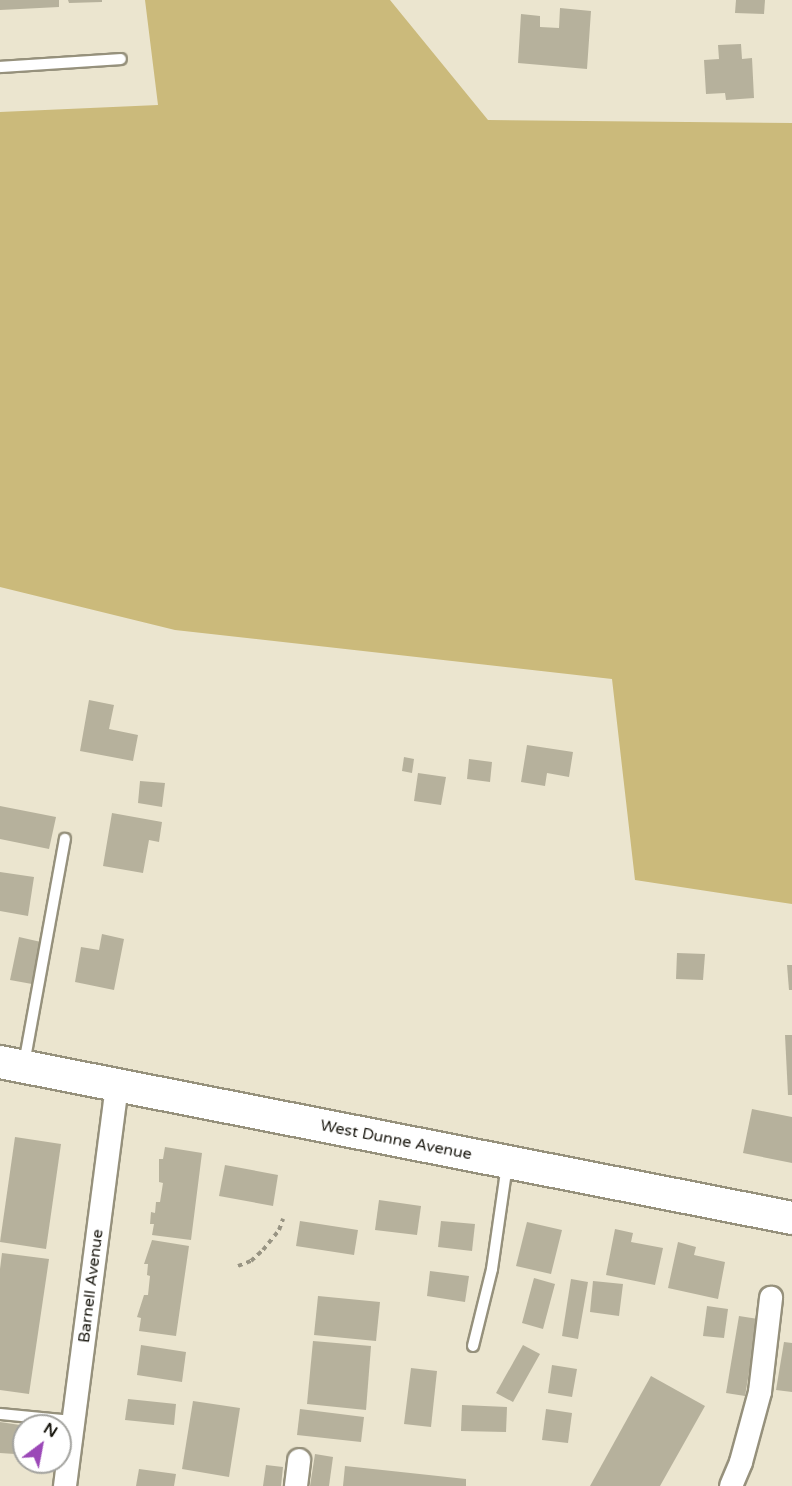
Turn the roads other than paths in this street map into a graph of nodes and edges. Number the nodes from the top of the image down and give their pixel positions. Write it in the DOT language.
graph roads {
  1 [pos="120,59"];
  2 [pos="0,67"];
  3 [pos="65,838"];
  4 [pos="12,1065"];
  5 [pos="117,1086"];
  6 [pos="507,1162"];
  7 [pos="792,1218"];
  8 [pos="771,1298"];
  9 [pos="473,1346"];
  10 [pos="0,1414"];
  11 [pos="73,1420"];
  12 [pos="299,1460"];
  13 [pos="64,1486"];
  14 [pos="296,1486"];
  15 [pos="731,1486"];
  1 -- 2 [label="lane"];
  3 -- 4 [label="lane"];
  4 -- 5 [label="main road, West Dunne Avenue"];
  5 -- 6 [label="main road, West Dunne Avenue"];
  5 -- 11 [label="street, Barnell Avenue"];
  6 -- 7 [label="main road, West Dunne Avenue"];
  6 -- 9 [label="lane"];
  8 -- 15 [label="street"];
  10 -- 11 [label="lane"];
  11 -- 13 [label="street, Barnell Avenue"];
  12 -- 14 [label="street"];
}
